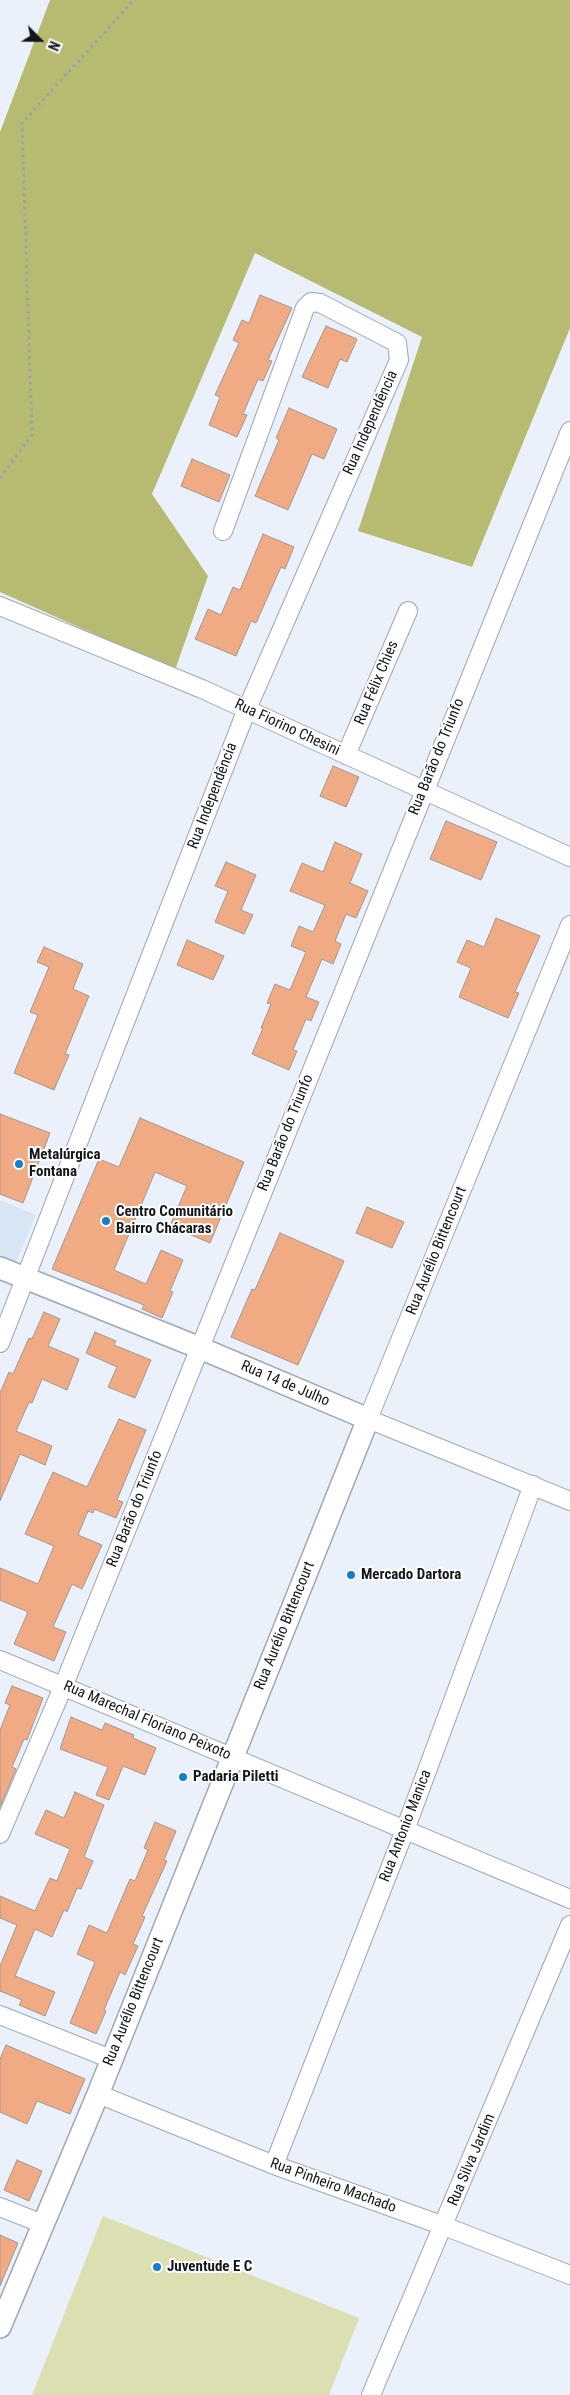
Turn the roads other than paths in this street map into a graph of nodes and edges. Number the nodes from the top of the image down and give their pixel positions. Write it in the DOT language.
graph roads {
  1 [pos="570,431"];
  2 [pos="224,531"];
  3 [pos="0,606"];
  4 [pos="408,611"];
  5 [pos="247,709"];
  6 [pos="346,755"];
  7 [pos="423,791"];
  8 [pos="570,857"];
  9 [pos="570,924"];
  10 [pos="0,1268"];
  11 [pos="26,1279"];
  12 [pos="0,1343"];
  13 [pos="200,1348"];
  14 [pos="368,1419"];
  15 [pos="534,1485"];
  16 [pos="570,1500"];
  17 [pos="0,1660"];
  18 [pos="63,1687"];
  19 [pos="233,1757"];
  20 [pos="405,1830"];
  21 [pos="0,1834"];
  22 [pos="570,1899"];
  23 [pos="570,1925"];
  24 [pos="0,2015"];
  25 [pos="111,2058"];
  26 [pos="98,2094"];
  27 [pos="274,2165"];
  28 [pos="0,2207"];
  29 [pos="43,2224"];
  30 [pos="444,2226"];
  31 [pos="570,2275"];
  32 [pos="0,2327"];
  33 [pos="371,2395"];
  1 -- 7 [label="street, Rua Barão do Triunfo"];
  2 -- 5 [label="street, Rua Independência"];
  3 -- 5 [label="street, Rua Fiorino Chesini"];
  4 -- 6 [label="street, Rua Félix Chies"];
  5 -- 6 [label="street, Rua Fiorino Chesini"];
  5 -- 11 [label="street, Rua Independência"];
  6 -- 7 [label="street, Rua Fiorino Chesini"];
  7 -- 8 [label="street, Rua Fiorino Chesini"];
  7 -- 13 [label="street, Rua Barão do Triunfo"];
  9 -- 14 [label="street, Rua Aurélio Bittencourt"];
  10 -- 11 [label="street, Rua 14 de Julho"];
  11 -- 12 [label="street, Rua Independência"];
  11 -- 13 [label="street, Rua 14 de Julho"];
  13 -- 14 [label="street, Rua 14 de Julho"];
  13 -- 18 [label="street, Rua Barão do Triunfo"];
  14 -- 15 [label="street, Rua 14 de Julho"];
  14 -- 19 [label="street, Rua Aurélio Bittencourt"];
  15 -- 16 [label="street, Rua 14 de Julho"];
  15 -- 20 [label="street, Rua Antonio Manica"];
  17 -- 18 [label="street, Rua Marechal Floriano Peixoto"];
  18 -- 19 [label="street, Rua Marechal Floriano Peixoto"];
  18 -- 21 [label="street, Rua Barão do Triunfo"];
  19 -- 20 [label="street, Rua Marechal Floriano Peixoto"];
  19 -- 25 [label="street, Rua Aurélio Bittencourt"];
  20 -- 22 [label="street, Rua Marechal Floriano Peixoto"];
  20 -- 27 [label="street, Rua Antonio Manica"];
  23 -- 30 [label="street, Rua Silva Jardim"];
  24 -- 25 [label="street"];
  25 -- 26 [label="street, Rua Aurélio Bittencourt"];
  26 -- 27 [label="street, Rua Pinheiro Machado"];
  26 -- 29 [label="street, Rua Aurélio Bittencourt"];
  27 -- 30 [label="street, Rua Pinheiro Machado"];
  28 -- 29 [label="street"];
  29 -- 32 [label="street, Rua Aurélio Bittencourt"];
  30 -- 31 [label="street, Rua Pinheiro Machado"];
  30 -- 33 [label="street, Rua Silva Jardim"];
}
